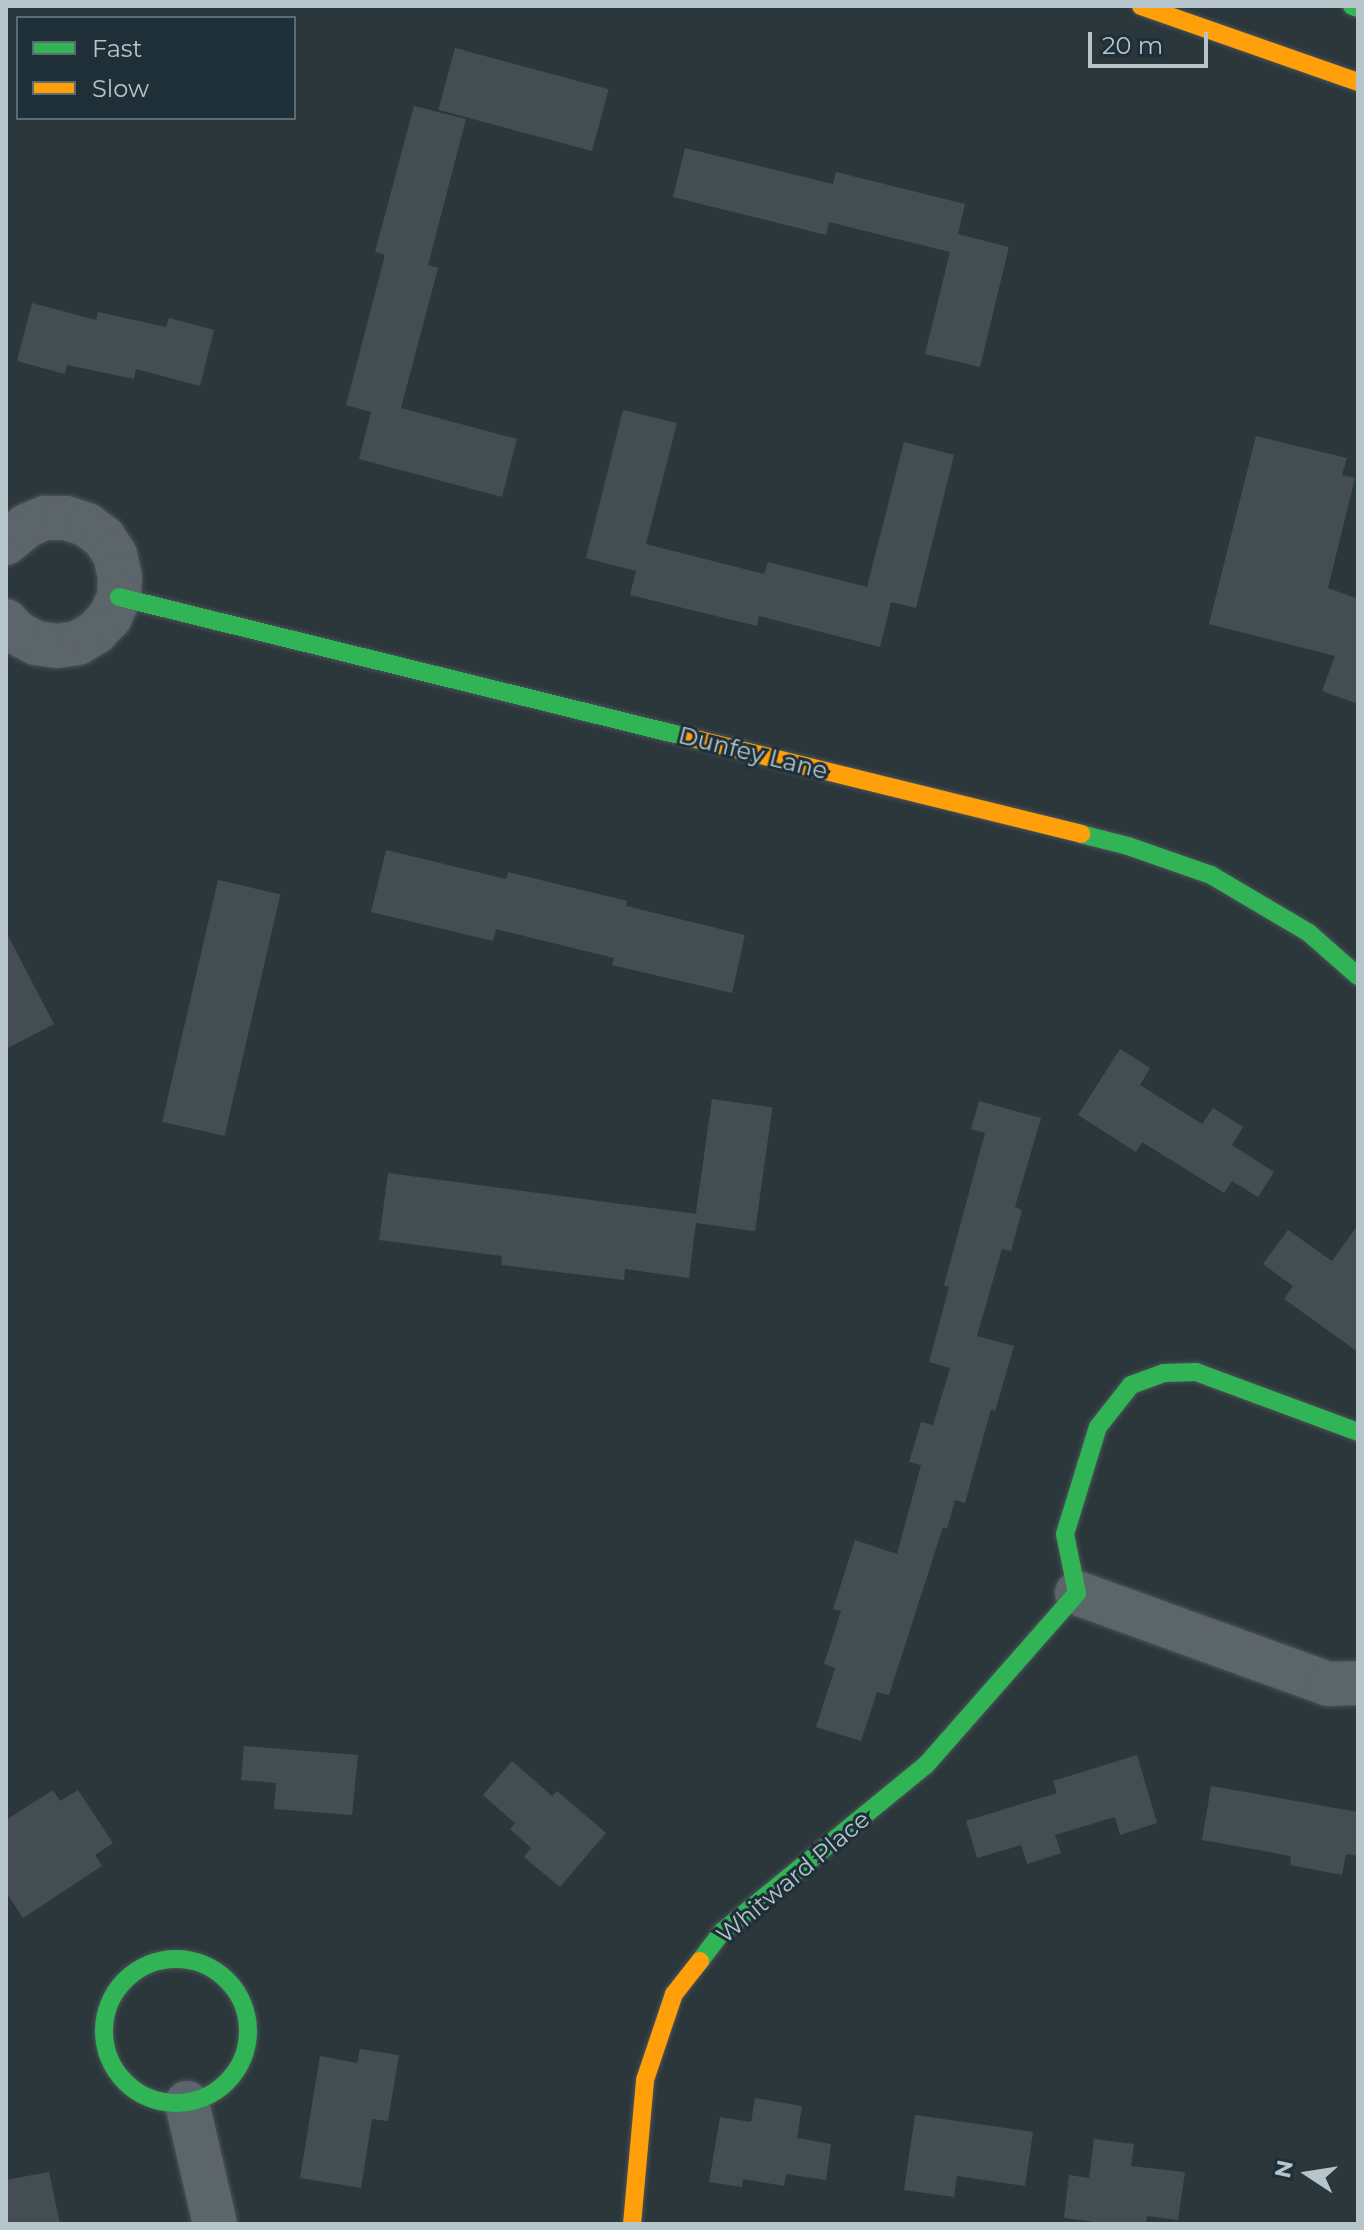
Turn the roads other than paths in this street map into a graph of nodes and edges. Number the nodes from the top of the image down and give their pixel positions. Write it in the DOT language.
graph roads {
  1 [pos="1141,6"];
  2 [pos="1352,6"];
  3 [pos="1358,8"];
  4 [pos="1358,82"];
  5 [pos="6,543"];
  6 [pos="119,597"];
  7 [pos="6,621"];
  8 [pos="1358,976"];
  9 [pos="1358,1432"];
  10 [pos="1077,1593"];
  11 [pos="1358,1683"];
  12 [pos="187,2103"];
  13 [pos="215,2224"];
  14 [pos="632,2224"];
  1 -- 4 [label="main road"];
  2 -- 3 [label="main road"];
  5 -- 6 [label="street"];
  6 -- 7 [label="street"];
  6 -- 8 [label="main road, Dunfey Lane"];
  9 -- 10 [label="main road"];
  10 -- 11 [label="street"];
  10 -- 14 [label="main road, Whitward Place"];
  12 -- 12 [label="main road"];
  12 -- 13 [label="street"];
}
